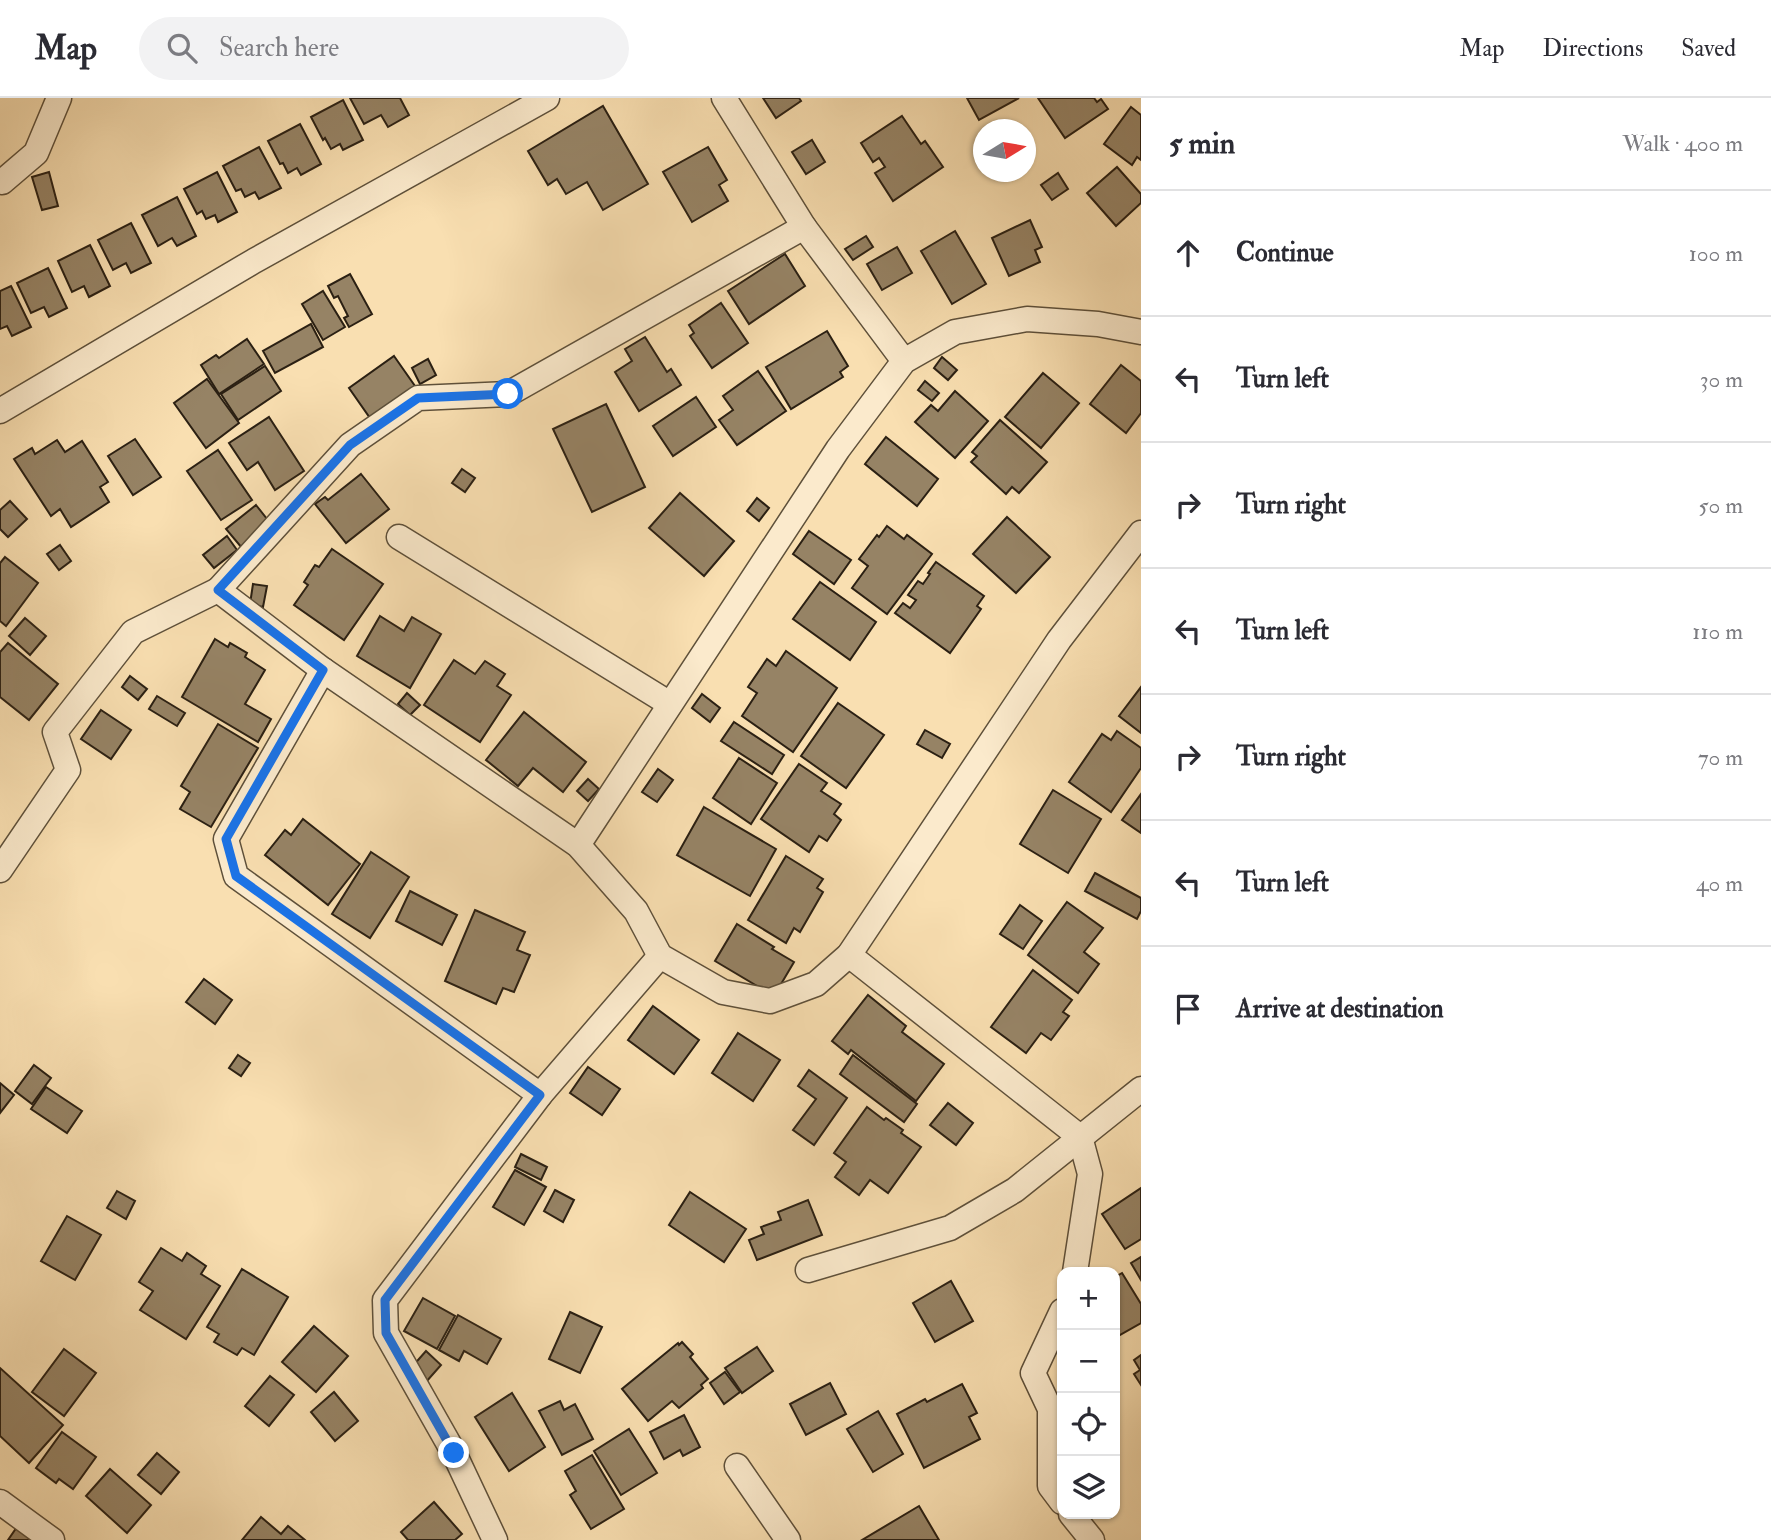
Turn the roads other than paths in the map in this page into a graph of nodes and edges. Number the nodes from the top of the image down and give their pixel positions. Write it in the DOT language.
graph roads {
  1 [pos="59,98"];
  2 [pos="547,98"];
  3 [pos="724,98"];
  4 [pos="2,182"];
  5 [pos="804,227"];
  6 [pos="1141,332"];
  7 [pos="904,361"];
  8 [pos="0,411"];
  9 [pos="1141,533"];
  10 [pos="399,537"];
  11 [pos="218,590"];
  12 [pos="323,670"];
  13 [pos="670,704"];
  14 [pos="578,845"];
  15 [pos="0,870"];
  16 [pos="849,955"];
  17 [pos="660,956"];
  18 [pos="1141,1089"];
  19 [pos="540,1095"];
  20 [pos="1080,1136"];
  21 [pos="1076,1267"];
  22 [pos="808,1270"];
  23 [pos="1057,1322"];
  24 [pos="737,1466"];
  25 [pos="1057,1495"];
  26 [pos="0,1502"];
  27 [pos="1075,1519"];
  28 [pos="52,1540"];
  29 [pos="495,1540"];
  30 [pos="788,1540"];
  31 [pos="1092,1540"];
  1 -- 4 [label="street"];
  2 -- 8 [label="street"];
  3 -- 5 [label="street"];
  5 -- 7 [label="street"];
  5 -- 11 [label="street"];
  6 -- 7 [label="street"];
  7 -- 13 [label="street"];
  9 -- 16 [label="street"];
  10 -- 13 [label="street"];
  11 -- 12 [label="street"];
  11 -- 15 [label="street"];
  12 -- 14 [label="street"];
  12 -- 19 [label="street"];
  13 -- 14 [label="street"];
  14 -- 17 [label="street"];
  16 -- 17 [label="street"];
  16 -- 20 [label="street"];
  17 -- 19 [label="street"];
  18 -- 20 [label="street"];
  19 -- 29 [label="street"];
  20 -- 21 [label="street"];
  20 -- 22 [label="street"];
  23 -- 25 [label="street"];
  24 -- 30 [label="street"];
  26 -- 28 [label="street"];
  27 -- 31 [label="street"];
}
